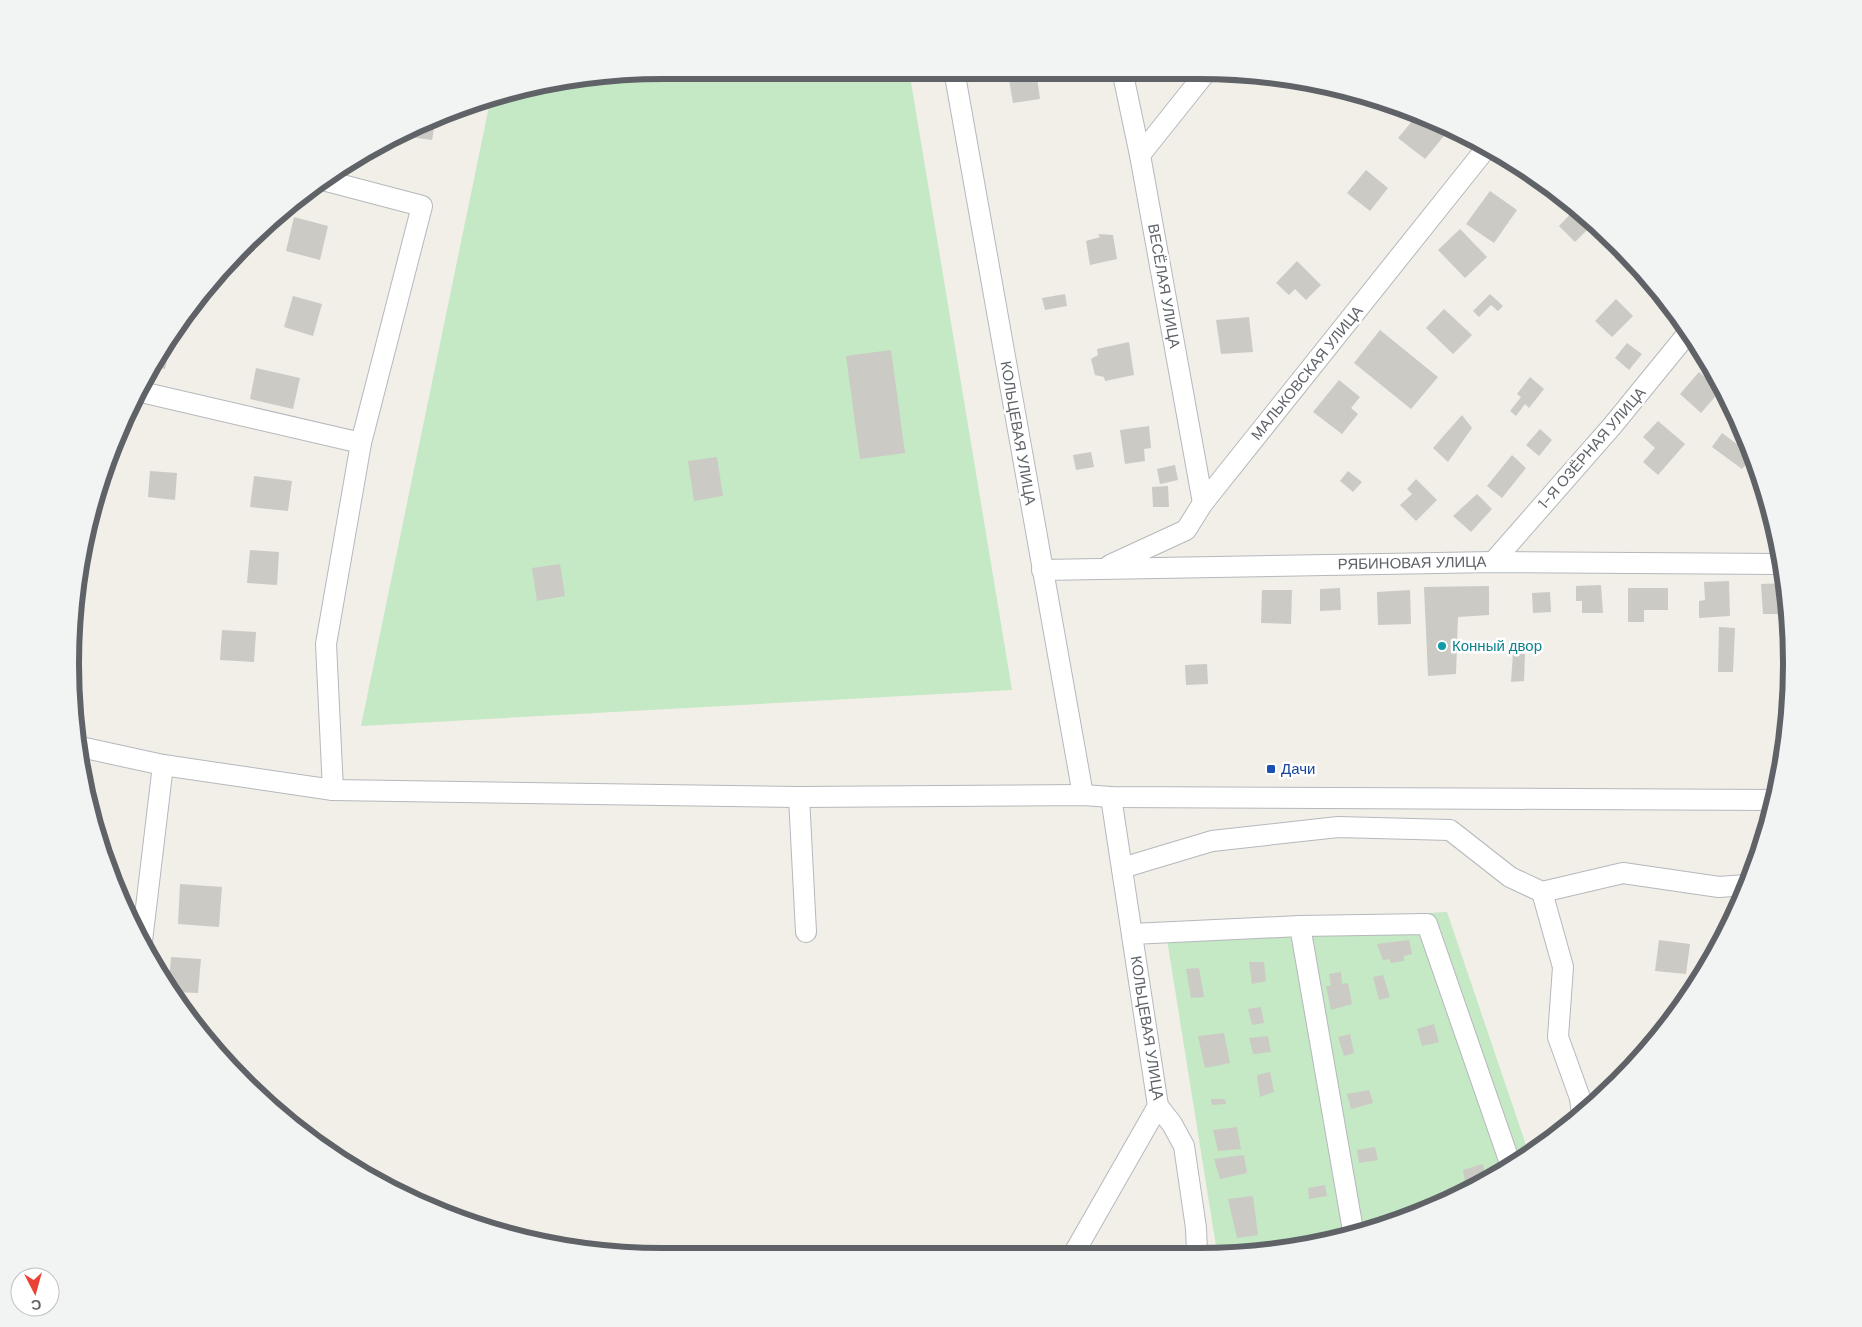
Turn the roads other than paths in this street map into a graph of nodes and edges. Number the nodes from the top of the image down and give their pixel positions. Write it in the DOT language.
graph roads {
  1 [pos="956,79"];
  2 [pos="1124,79"];
  3 [pos="1200,79"];
  4 [pos="1483,153"];
  5 [pos="1140,154"];
  6 [pos="332,182"];
  7 [pos="1684,338"];
  8 [pos="145,393"];
  9 [pos="361,443"];
  10 [pos="1203,503"];
  11 [pos="1493,562"];
  12 [pos="1774,564"];
  13 [pos="1103,568"];
  14 [pos="1042,570"];
  15 [pos="85,748"];
  16 [pos="163,765"];
  17 [pos="333,790"];
  18 [pos="1083,795"];
  19 [pos="799,797"];
  20 [pos="1111,797"];
  21 [pos="1767,800"];
  22 [pos="1122,868"];
  23 [pos="1739,886"];
  24 [pos="1542,892"];
  25 [pos="1300,926"];
  26 [pos="143,930"];
  27 [pos="806,932"];
  28 [pos="1132,934"];
  29 [pos="1581,1105"];
  30 [pos="1158,1106"];
  31 [pos="1509,1159"];
  32 [pos="1352,1227"];
  33 [pos="1077,1248"];
  34 [pos="1197,1248"];
  1 -- 14 [label="street, КОЛЬЦЕВАЯ УЛИЦА"];
  2 -- 5 [label="street, ВЕСЁЛАЯ УЛИЦА"];
  3 -- 5 [label="street"];
  4 -- 10 [label="street, МАЛЬКОВСКАЯ УЛИЦА"];
  5 -- 10 [label="street, ВЕСЁЛАЯ УЛИЦА"];
  6 -- 9 [label="street"];
  7 -- 11 [label="street, 1-Я ОЗЁРНАЯ УЛИЦА"];
  8 -- 9 [label="street"];
  9 -- 17 [label="street"];
  10 -- 13 [label="street, МАЛЬКОВСКАЯ УЛИЦА"];
  11 -- 12 [label="street, РЯБИНОВАЯ УЛИЦА"];
  11 -- 13 [label="street, РЯБИНОВАЯ УЛИЦА"];
  13 -- 14 [label="street, РЯБИНОВАЯ УЛИЦА"];
  14 -- 18 [label="street, КОЛЬЦЕВАЯ УЛИЦА"];
  15 -- 16 [label="street"];
  16 -- 17 [label="street"];
  16 -- 26 [label="street"];
  17 -- 19 [label="street"];
  18 -- 19 [label="street"];
  18 -- 20 [label="street"];
  19 -- 27 [label="street"];
  20 -- 21 [label="street"];
  20 -- 22 [label="street, КОЛЬЦЕВАЯ УЛИЦА"];
  22 -- 24 [label="street"];
  22 -- 28 [label="street, КОЛЬЦЕВАЯ УЛИЦА"];
  23 -- 24 [label="street"];
  24 -- 29 [label="street"];
  25 -- 28 [label="street"];
  25 -- 31 [label="street"];
  25 -- 32 [label="street"];
  28 -- 30 [label="street, КОЛЬЦЕВАЯ УЛИЦА"];
  30 -- 33 [label="street"];
  30 -- 34 [label="street, КОЛЬЦЕВАЯ УЛИЦА"];
}
